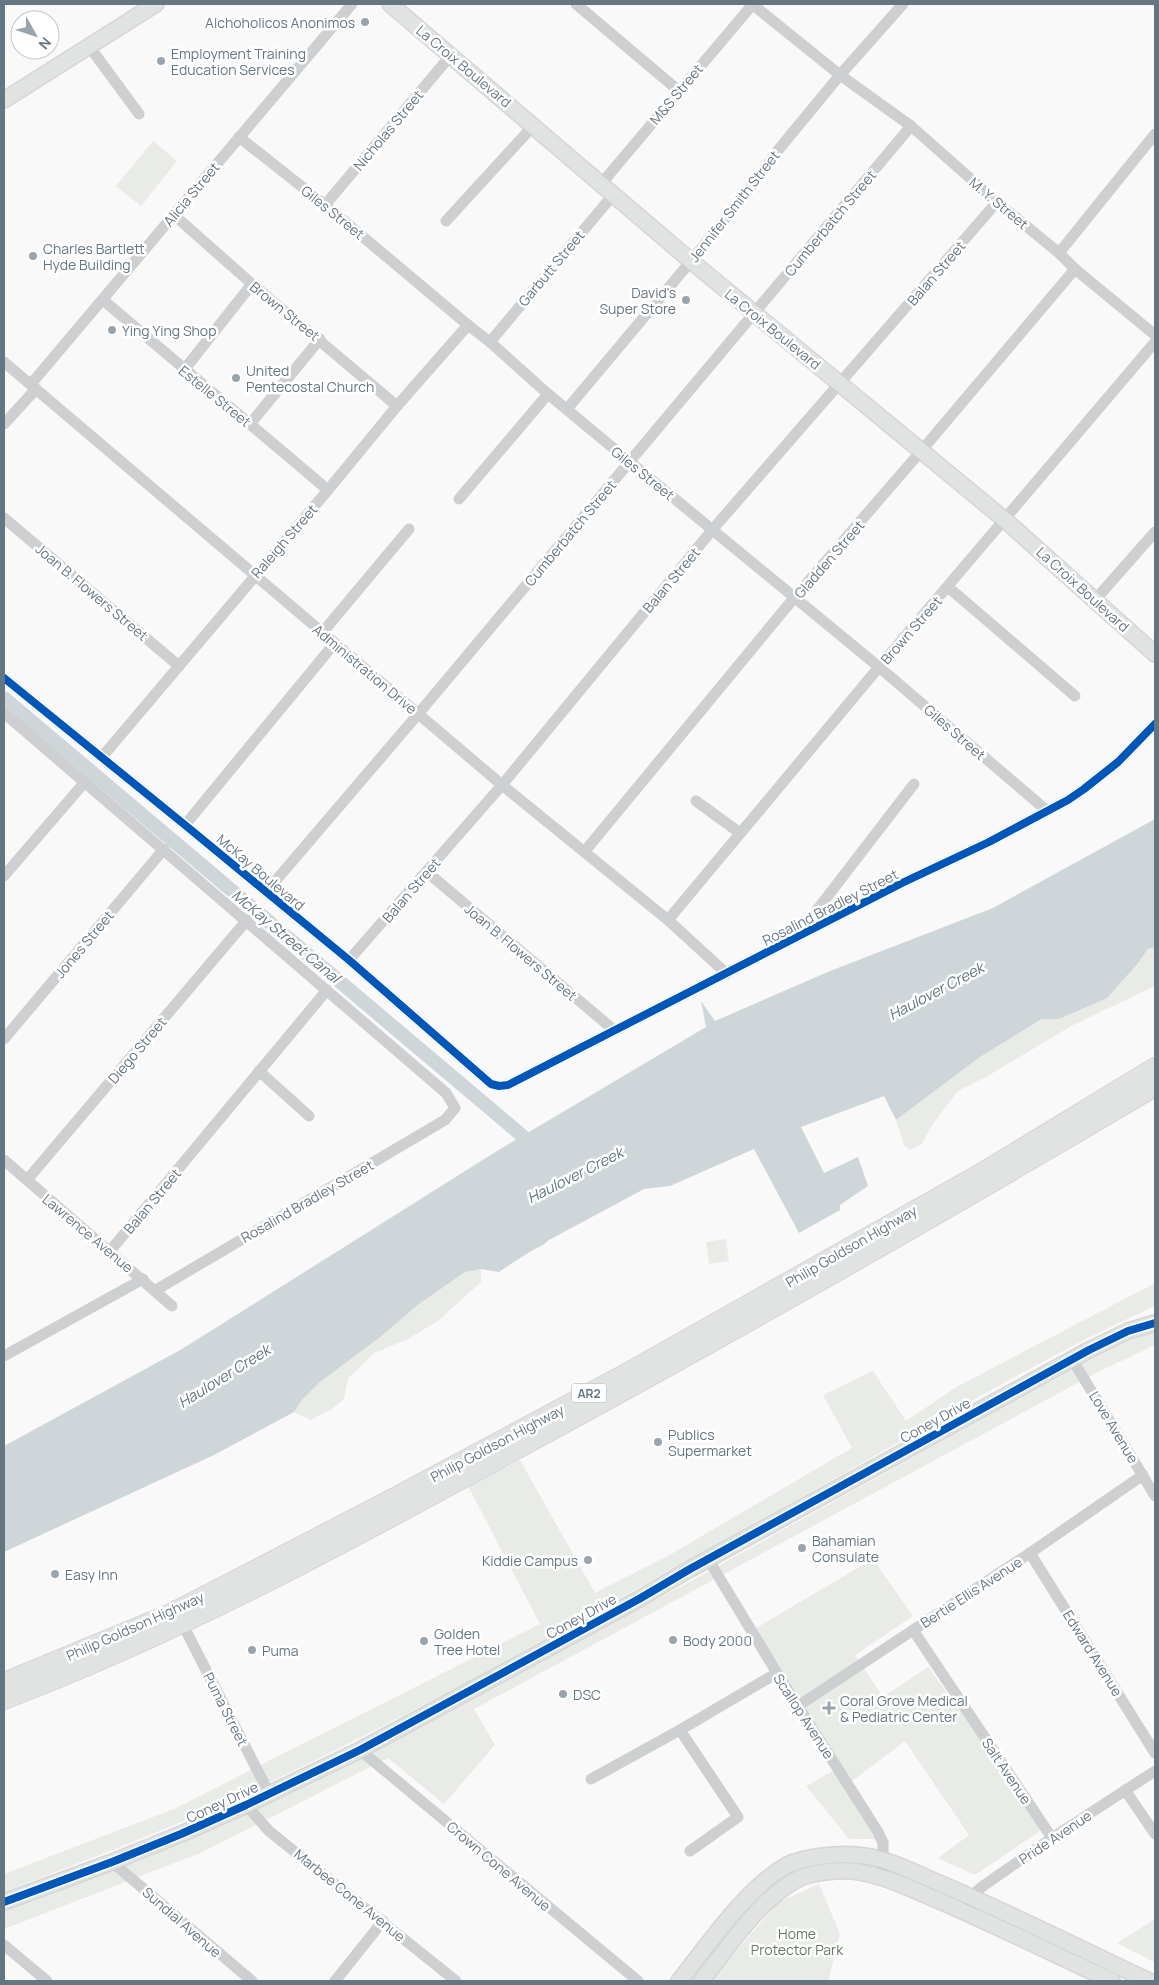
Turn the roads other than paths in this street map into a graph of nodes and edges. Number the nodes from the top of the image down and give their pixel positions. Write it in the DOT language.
graph roads {
  1 [pos="156,4"];
  2 [pos="352,4"];
  3 [pos="390,4"];
  4 [pos="576,4"];
  5 [pos="752,4"];
  6 [pos="903,4"];
  7 [pos="89,46"];
  8 [pos="451,55"];
  9 [pos="840,75"];
  10 [pos="679,91"];
  11 [pos="4,100"];
  12 [pos="139,114"];
  13 [pos="534,125"];
  14 [pos="911,126"];
  15 [pos="1155,134"];
  16 [pos="239,138"];
  17 [pos="601,184"];
  18 [pos="613,195"];
  19 [pos="997,202"];
  20 [pos="325,205"];
  21 [pos="174,215"];
  22 [pos="446,222"];
  23 [pos="1059,253"];
  24 [pos="691,261"];
  25 [pos="1075,269"];
  26 [pos="252,284"];
  27 [pos="103,300"];
  28 [pos="754,313"];
  29 [pos="1155,318"];
  30 [pos="468,325"];
  31 [pos="1151,332"];
  32 [pos="320,339"];
  33 [pos="490,342"];
  34 [pos="1155,342"];
  35 [pos="4,362"];
  36 [pos="184,370"];
  37 [pos="840,383"];
  38 [pos="34,387"];
  39 [pos="548,394"];
  40 [pos="397,406"];
  41 [pos="567,409"];
  42 [pos="4,424"];
  43 [pos="250,424"];
  44 [pos="922,450"];
  45 [pos="630,462"];
  46 [pos="328,490"];
  47 [pos="459,499"];
  48 [pos="4,518"];
  49 [pos="1005,520"];
  50 [pos="409,529"];
  51 [pos="713,529"];
  52 [pos="1155,532"];
  53 [pos="254,576"];
  54 [pos="948,587"];
  55 [pos="794,598"];
  56 [pos="1095,600"];
  57 [pos="322,633"];
  58 [pos="334,644"];
  59 [pos="1155,654"];
  60 [pos="179,666"];
  61 [pos="879,667"];
  62 [pos="4,678"];
  63 [pos="1075,696"];
  64 [pos="4,713"];
  65 [pos="419,713"];
  66 [pos="1155,724"];
  67 [pos="102,757"];
  68 [pos="84,783"];
  69 [pos="914,784"];
  70 [pos="502,785"];
  71 [pos="696,801"];
  72 [pos="1046,810"];
  73 [pos="185,824"];
  74 [pos="740,833"];
  75 [pos="164,849"];
  76 [pos="585,851"];
  77 [pos="427,872"];
  78 [pos="4,876"];
  79 [pos="266,892"];
  80 [pos="247,920"];
  81 [pos="668,920"];
  82 [pos="813,929"];
  83 [pos="349,960"];
  84 [pos="727,974"];
  85 [pos="327,990"];
  86 [pos="615,1031"];
  87 [pos="4,1039"];
  88 [pos="1155,1067"];
  89 [pos="259,1072"];
  90 [pos="499,1086"];
  91 [pos="1155,1087"];
  92 [pos="309,1116"];
  93 [pos="4,1160"];
  94 [pos="26,1180"];
  95 [pos="110,1251"];
  96 [pos="143,1279"];
  97 [pos="156,1290"];
  98 [pos="172,1306"];
  99 [pos="1155,1323"];
  100 [pos="4,1356"];
  101 [pos="1072,1359"];
  102 [pos="1142,1475"];
  103 [pos="1155,1496"];
  104 [pos="1030,1553"];
  105 [pos="708,1559"];
  106 [pos="183,1625"];
  107 [pos="913,1630"];
  108 [pos="776,1673"];
  109 [pos="4,1682"];
  110 [pos="4,1700"];
  111 [pos="798,1706"];
  112 [pos="680,1730"];
  113 [pos="360,1750"];
  114 [pos="1155,1753"];
  115 [pos="1155,1771"];
  116 [pos="591,1779"];
  117 [pos="1125,1790"];
  118 [pos="269,1794"];
  119 [pos="246,1805"];
  120 [pos="1155,1834"];
  121 [pos="1052,1838"];
  122 [pos="690,1851"];
  123 [pos="884,1860"];
  124 [pos="112,1862"];
  125 [pos="883,1878"];
  126 [pos="974,1897"];
  127 [pos="4,1902"];
  128 [pos="966,1913"];
  129 [pos="383,1921"];
  130 [pos="4,1945"];
  131 [pos="1141,1980"];
  132 [pos="47,1981"];
  133 [pos="252,1981"];
  134 [pos="334,1981"];
  135 [pos="456,1981"];
  136 [pos="638,1981"];
  137 [pos="679,1981"];
  138 [pos="701,1981"];
  139 [pos="1112,1981"];
  1 -- 7 [label="street"];
  2 -- 16 [label="street, Alicia Street"];
  3 -- 8 [label="street, La Croix Boulevard"];
  4 -- 10 [label="street"];
  5 -- 9 [label="street, M. Y. Street"];
  5 -- 10 [label="street, M&S Street"];
  6 -- 9 [label="street, Jennifer Smith Street"];
  7 -- 11 [label="street"];
  7 -- 12 [label="street"];
  8 -- 13 [label="street, La Croix Boulevard"];
  8 -- 20 [label="street, Nicholas Street"];
  9 -- 14 [label="street, M. Y. Street"];
  9 -- 24 [label="street, Jennifer Smith Street"];
  10 -- 17 [label="street, M&S Street"];
  13 -- 17 [label="street, La Croix Boulevard"];
  13 -- 22 [label="street"];
  14 -- 19 [label="street, M. Y. Street"];
  14 -- 28 [label="street, Cumberbatch Street"];
  15 -- 23 [label="street"];
  16 -- 20 [label="street, Giles Street"];
  16 -- 21 [label="street, Alicia Street"];
  17 -- 18 [label="street, La Croix Boulevard"];
  18 -- 24 [label="street, La Croix Boulevard"];
  18 -- 33 [label="street, Garbutt Street"];
  19 -- 23 [label="street, M. Y. Street"];
  19 -- 37 [label="street, Balan Street"];
  20 -- 30 [label="street, Giles Street"];
  21 -- 26 [label="street, Brown Street"];
  21 -- 27 [label="street, Alicia Street"];
  23 -- 25 [label="street, M. Y. Street"];
  24 -- 28 [label="street, La Croix Boulevard"];
  24 -- 41 [label="street, Jennifer Smith Street"];
  25 -- 31 [label="street, M. Y. Street"];
  25 -- 44 [label="street, Gladden Street"];
  26 -- 32 [label="street, Brown Street"];
  26 -- 36 [label="street"];
  27 -- 36 [label="street, Estelle Street"];
  27 -- 38 [label="street, Alicia Street"];
  28 -- 37 [label="street, La Croix Boulevard"];
  28 -- 45 [label="street, Cumberbatch Street"];
  29 -- 31 [label="street"];
  30 -- 33 [label="street, Giles Street"];
  30 -- 40 [label="street, Raleigh Street"];
  32 -- 40 [label="street, Brown Street"];
  32 -- 43 [label="street"];
  33 -- 39 [label="street, Giles Street"];
  34 -- 49 [label="street, Brown Street"];
  35 -- 38 [label="street, Administration Drive"];
  36 -- 43 [label="street, Estelle Street"];
  37 -- 44 [label="street, La Croix Boulevard"];
  37 -- 51 [label="street, Balan Street"];
  38 -- 42 [label="street, Alicia Street"];
  38 -- 53 [label="street, Administration Drive"];
  39 -- 41 [label="street, Giles Street"];
  39 -- 47 [label="street"];
  40 -- 46 [label="street, Raleigh Street"];
  41 -- 45 [label="street, Giles Street"];
  43 -- 46 [label="street, Estelle Street"];
  44 -- 49 [label="street, La Croix Boulevard"];
  44 -- 55 [label="street, Gladden Street"];
  45 -- 51 [label="street, Giles Street"];
  45 -- 65 [label="street, Cumberbatch Street"];
  46 -- 53 [label="street, Raleigh Street"];
  48 -- 60 [label="street, Joan B. Flowers Street"];
  49 -- 54 [label="street, Brown Street"];
  49 -- 56 [label="street, La Croix Boulevard"];
  50 -- 57 [label="street"];
  51 -- 55 [label="street, Giles Street"];
  51 -- 70 [label="street, Balan Street"];
  52 -- 56 [label="street"];
  53 -- 57 [label="street, Administration Drive"];
  53 -- 60 [label="street, Raleigh Street"];
  54 -- 61 [label="street, Brown Street"];
  54 -- 63 [label="street"];
  55 -- 61 [label="street, Giles Street"];
  55 -- 76 [label="street, Gladden Street"];
  56 -- 59 [label="street, La Croix Boulevard"];
  57 -- 58 [label="street, Administration Drive"];
  58 -- 65 [label="street, Administration Drive"];
  58 -- 73 [label="street"];
  60 -- 67 [label="street, Raleigh Street"];
  61 -- 72 [label="street, Giles Street"];
  61 -- 74 [label="street, Brown Street"];
  62 -- 67 [label="street, McKay Boulevard"];
  64 -- 68 [label="street"];
  65 -- 70 [label="street, Administration Drive"];
  65 -- 79 [label="street, Cumberbatch Street"];
  66 -- 72 [label="street, Rosalind Bradley Street"];
  67 -- 73 [label="street, McKay Boulevard"];
  68 -- 75 [label="street"];
  68 -- 78 [label="street"];
  69 -- 82 [label="street"];
  70 -- 76 [label="street, Administration Drive"];
  70 -- 77 [label="street, Balan Street"];
  71 -- 74 [label="street"];
  72 -- 82 [label="street, Rosalind Bradley Street"];
  73 -- 79 [label="street, McKay Boulevard"];
  74 -- 81 [label="street, Brown Street"];
  75 -- 80 [label="street"];
  75 -- 87 [label="street, Jones Street"];
  76 -- 81 [label="street, Administration Drive"];
  77 -- 83 [label="street, Balan Street"];
  77 -- 86 [label="street, Joan B. Flowers Street"];
  79 -- 83 [label="street, McKay Boulevard"];
  80 -- 85 [label="street"];
  80 -- 94 [label="street, Diego Street"];
  81 -- 84 [label="street, Administration Drive"];
  82 -- 84 [label="street, Rosalind Bradley Street"];
  83 -- 90 [label="street, McKay Boulevard"];
  84 -- 86 [label="street, Rosalind Bradley Street"];
  85 -- 89 [label="street, Balan Street"];
  85 -- 97 [label="street, Rosalind Bradley Street"];
  86 -- 90 [label="street, Rosalind Bradley Street"];
  88 -- 109 [label="main road, Philip Goldson Highway / AR2"];
  89 -- 92 [label="street"];
  89 -- 95 [label="street, Balan Street"];
  91 -- 106 [label="main road, Philip Goldson Highway / AR2"];
  93 -- 94 [label="street, Lawrence Avenue"];
  94 -- 95 [label="street, Lawrence Avenue"];
  95 -- 96 [label="street, Lawrence Avenue"];
  96 -- 97 [label="street, Lawrence Avenue"];
  96 -- 100 [label="street"];
  97 -- 98 [label="street, Lawrence Avenue"];
  99 -- 101 [label="street, Coney Drive"];
  101 -- 102 [label="street, Love Avenue"];
  101 -- 105 [label="street, Coney Drive"];
  102 -- 103 [label="street, Love Avenue"];
  102 -- 104 [label="street, Bertie Ellis Avenue"];
  104 -- 107 [label="street, Bertie Ellis Avenue"];
  104 -- 114 [label="street, Edward Avenue"];
  105 -- 108 [label="street, Scallop Avenue"];
  105 -- 113 [label="street, Coney Drive"];
  106 -- 110 [label="main road, Philip Goldson Highway / AR2"];
  106 -- 118 [label="street, Puma Street"];
  107 -- 111 [label="street, Bertie Ellis Avenue"];
  107 -- 121 [label="street, Salt Avenue"];
  108 -- 111 [label="street, Scallop Avenue"];
  108 -- 112 [label="street"];
  111 -- 123 [label="street, Scallop Avenue"];
  112 -- 116 [label="street"];
  112 -- 122 [label="street"];
  113 -- 118 [label="street, Coney Drive"];
  113 -- 136 [label="street, Crown Cone Avenue"];
  115 -- 117 [label="street, Pride Avenue"];
  117 -- 120 [label="street"];
  117 -- 121 [label="street, Pride Avenue"];
  118 -- 119 [label="street, Coney Drive"];
  119 -- 124 [label="street, Coney Drive"];
  119 -- 129 [label="street, Marbee Cone Avenue"];
  121 -- 126 [label="street, Pride Avenue"];
  123 -- 125 [label="street, Scallop Avenue"];
  123 -- 126 [label="street"];
  123 -- 137 [label="street"];
  124 -- 127 [label="street, Coney Drive"];
  124 -- 133 [label="street, Sundial Avenue"];
  125 -- 128 [label="street"];
  125 -- 138 [label="street"];
  126 -- 128 [label="street, Pride Avenue"];
  126 -- 131 [label="street"];
  128 -- 139 [label="street"];
  129 -- 134 [label="street"];
  129 -- 135 [label="street, Marbee Cone Avenue"];
  130 -- 132 [label="street"];
}
